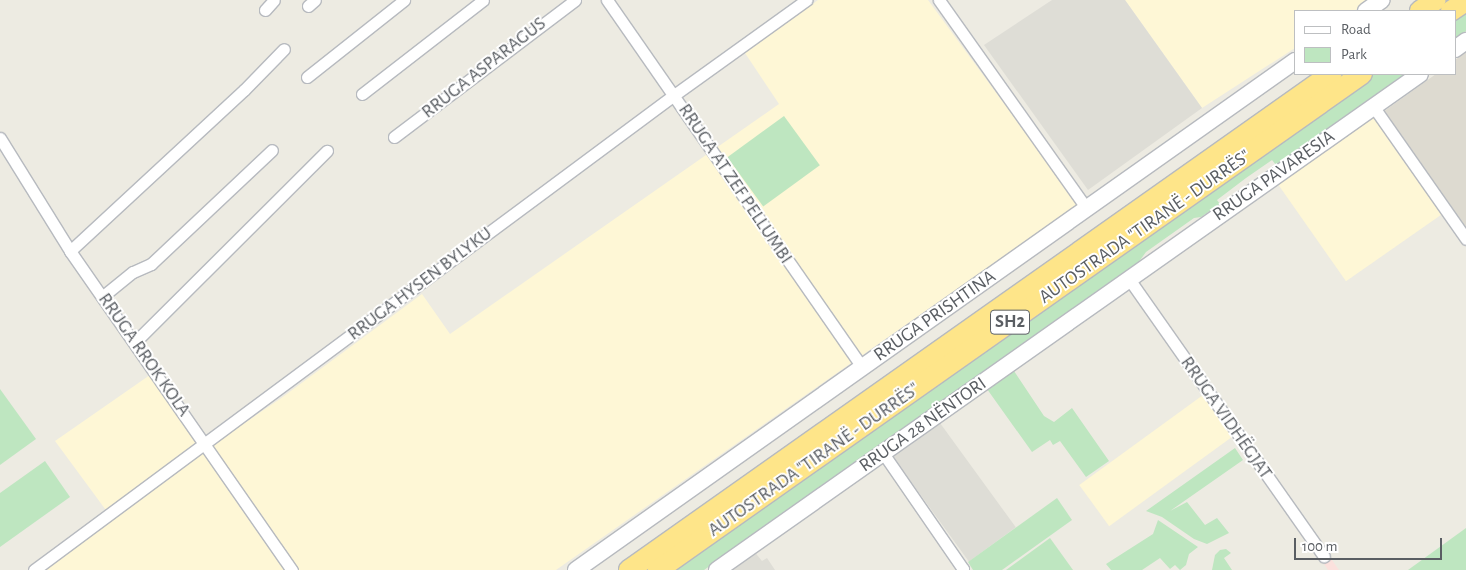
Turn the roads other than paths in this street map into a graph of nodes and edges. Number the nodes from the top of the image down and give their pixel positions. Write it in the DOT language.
graph roads {
  1 [pos="274,0"];
  2 [pos="404,0"];
  3 [pos="483,0"];
  4 [pos="575,0"];
  5 [pos="607,0"];
  6 [pos="806,0"];
  7 [pos="939,0"];
  8 [pos="1382,0"];
  9 [pos="1436,0"];
  10 [pos="1466,1"];
  11 [pos="265,10"];
  12 [pos="1367,10"];
  13 [pos="1421,10"];
  14 [pos="1453,10"];
  15 [pos="284,49"];
  16 [pos="1294,62"];
  17 [pos="1330,75"];
  18 [pos="1361,75"];
  19 [pos="1419,75"];
  20 [pos="306,78"];
  21 [pos="362,94"];
  22 [pos="674,95"];
  23 [pos="1374,106"];
  24 [pos="394,137"];
  25 [pos="0,138"];
  26 [pos="272,150"];
  27 [pos="327,151"];
  28 [pos="1087,209"];
  29 [pos="1466,239"];
  30 [pos="70,250"];
  31 [pos="1129,279"];
  32 [pos="102,296"];
  33 [pos="135,342"];
  34 [pos="862,367"];
  35 [pos="206,443"];
  36 [pos="883,453"];
  37 [pos="1324,556"];
  38 [pos="34,570"];
  39 [pos="292,570"];
  40 [pos="576,570"];
  41 [pos="629,570"];
  42 [pos="658,570"];
  43 [pos="717,570"];
  44 [pos="962,570"];
  1 -- 11 [label="street"];
  2 -- 20 [label="street"];
  3 -- 21 [label="street"];
  4 -- 24 [label="street, RRUGA ASPARAGUS"];
  5 -- 22 [label="street, RRUGA AT ZEF PELLUMBI"];
  6 -- 22 [label="street, RRUGA HYSEN BYLYKU"];
  7 -- 28 [label="street"];
  8 -- 12 [label="main road"];
  9 -- 13 [label="highway"];
  10 -- 14 [label="highway"];
  15 -- 30 [label="street"];
  16 -- 28 [label="main road, RRUGA PRISHTINA"];
  17 -- 41 [label="highway, AUTOSTRADA \"TIRANË - DURRËS\" / SH2"];
  18 -- 42 [label="highway, AUTOSTRADA \"TIRANË - DURRËS\" / SH2"];
  19 -- 23 [label="main road, RRUGA PAVARESIA"];
  22 -- 34 [label="street, RRUGA AT ZEF PELLUMBI"];
  22 -- 35 [label="street, RRUGA HYSEN BYLYKU"];
  23 -- 29 [label="street"];
  23 -- 31 [label="main road, RRUGA PAVARESIA"];
  25 -- 30 [label="street, RRUGA RROK KOLA"];
  26 -- 32 [label="street"];
  27 -- 33 [label="street"];
  28 -- 34 [label="main road, RRUGA PRISHTINA"];
  30 -- 32 [label="street, RRUGA RROK KOLA"];
  31 -- 36 [label="main road, RRUGA 28 NËNTORI"];
  31 -- 37 [label="street, RRUGA VIDHËGJAT"];
  32 -- 33 [label="street, RRUGA RROK KOLA"];
  33 -- 35 [label="street, RRUGA RROK KOLA"];
  34 -- 40 [label="main road, RRUGA PRISHTINA"];
  35 -- 38 [label="street, RRUGA HYSEN BYLYKU"];
  35 -- 39 [label="street, RRUGA RROK KOLA"];
  36 -- 43 [label="main road, RRUGA 28 NËNTORI"];
  36 -- 44 [label="street"];
}
